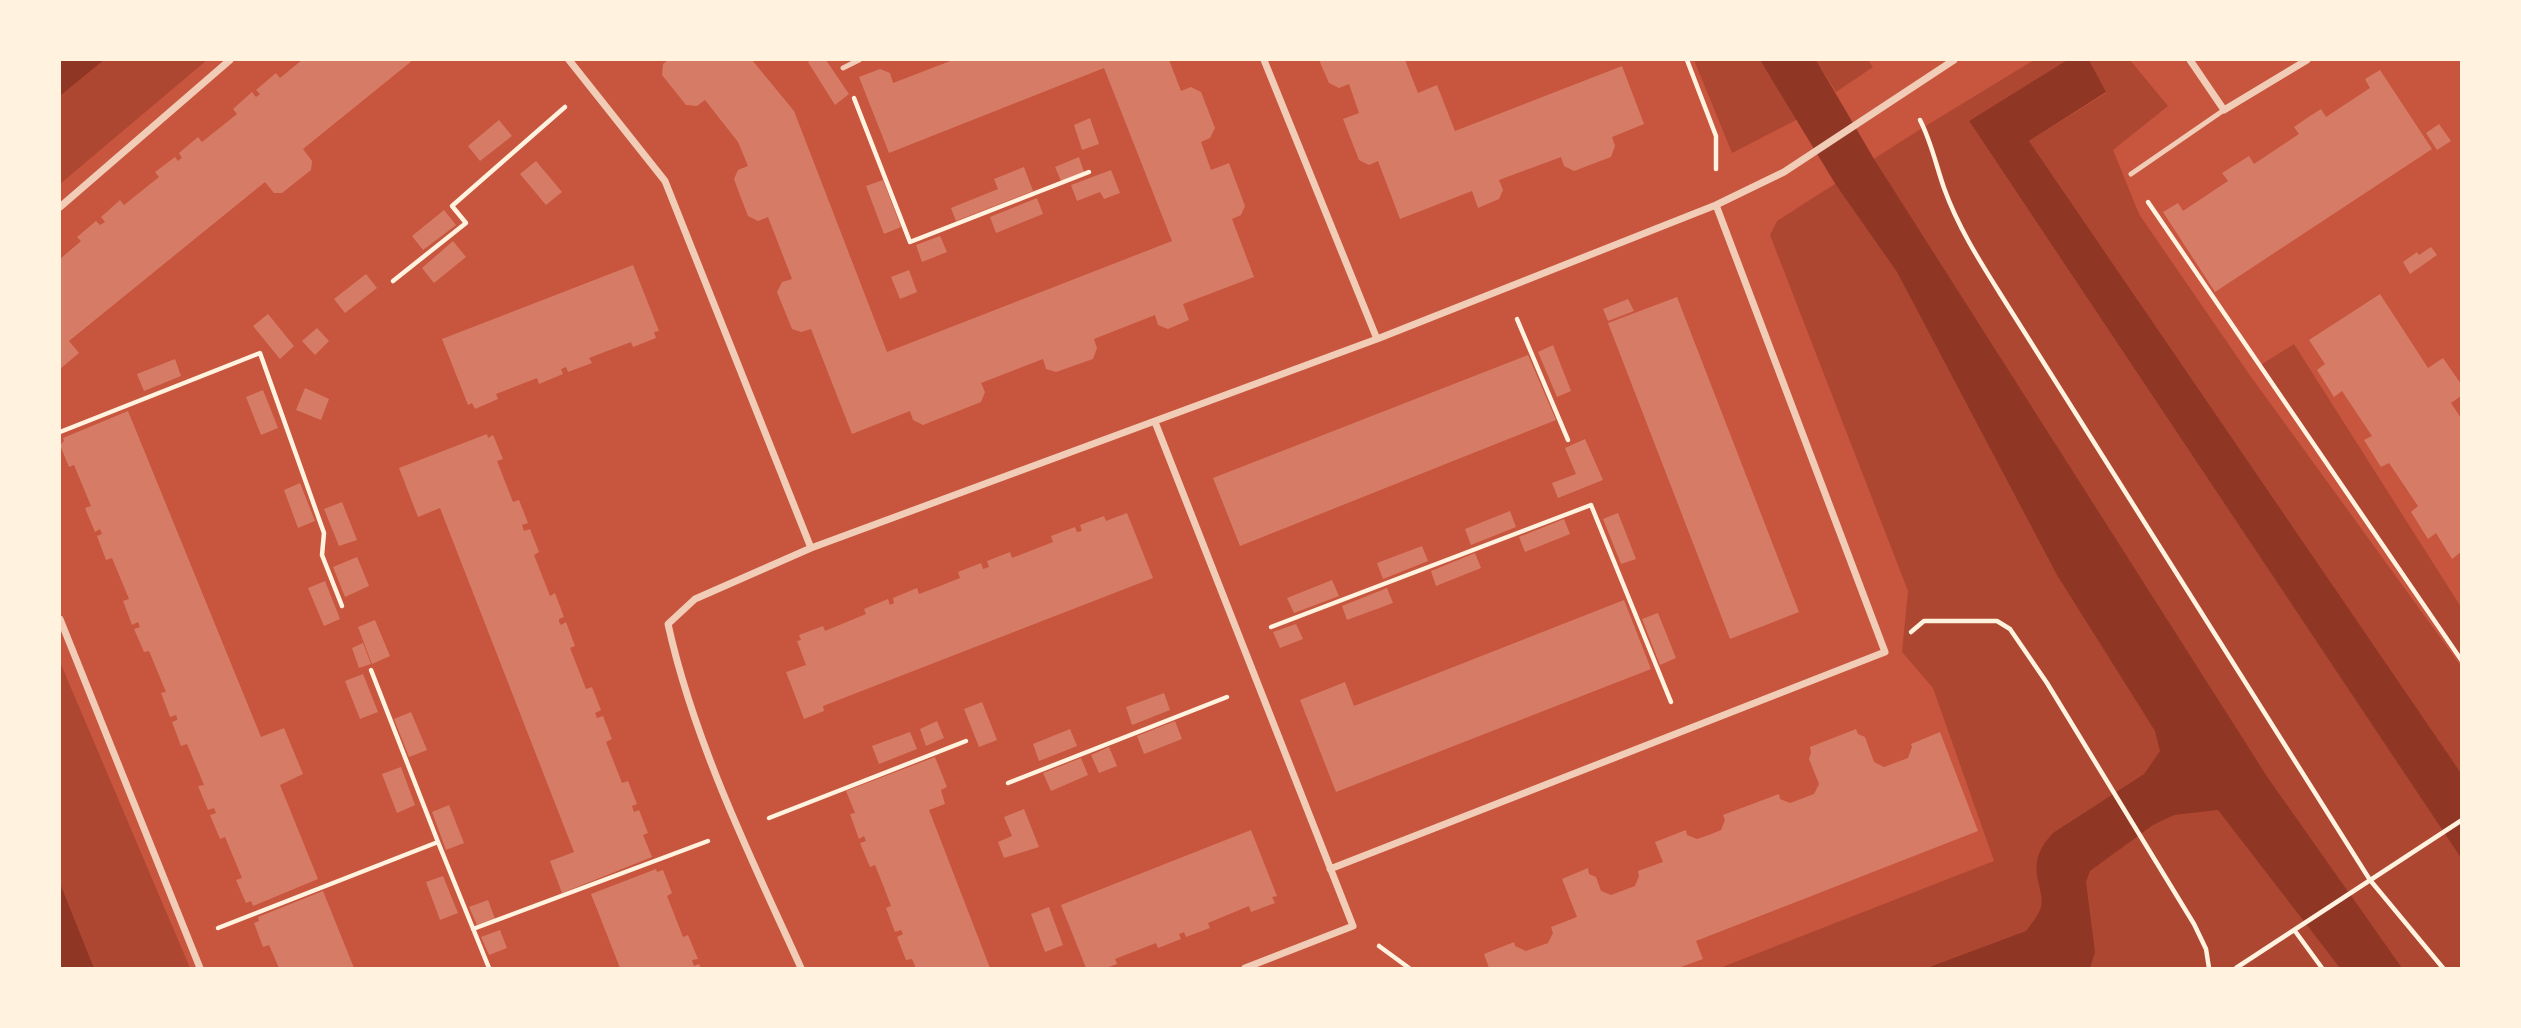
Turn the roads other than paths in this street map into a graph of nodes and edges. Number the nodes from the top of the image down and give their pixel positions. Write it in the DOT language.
graph roads {
  1 [pos="230,60"];
  2 [pos="569,60"];
  3 [pos="859,60"];
  4 [pos="1264,60"];
  5 [pos="1954,60"];
  6 [pos="2190,60"];
  7 [pos="2307,60"];
  8 [pos="843,68"];
  9 [pos="2224,110"];
  10 [pos="2131,174"];
  11 [pos="1716,205"];
  12 [pos="60,207"];
  13 [pos="1377,339"];
  14 [pos="1155,422"];
  15 [pos="811,548"];
  16 [pos="60,618"];
  17 [pos="1330,869"];
  18 [pos="200,968"];
  19 [pos="801,968"];
  20 [pos="1245,968"];
  1 -- 12 [label="street"];
  2 -- 15 [label="street"];
  3 -- 8 [label="lane"];
  4 -- 13 [label="street"];
  5 -- 11 [label="street"];
  6 -- 9 [label="street"];
  7 -- 9 [label="street"];
  9 -- 10 [label="lane"];
  11 -- 13 [label="street"];
  11 -- 17 [label="street"];
  13 -- 14 [label="street"];
  14 -- 15 [label="street"];
  14 -- 17 [label="street"];
  15 -- 19 [label="street"];
  16 -- 18 [label="street"];
  17 -- 20 [label="street"];
}
